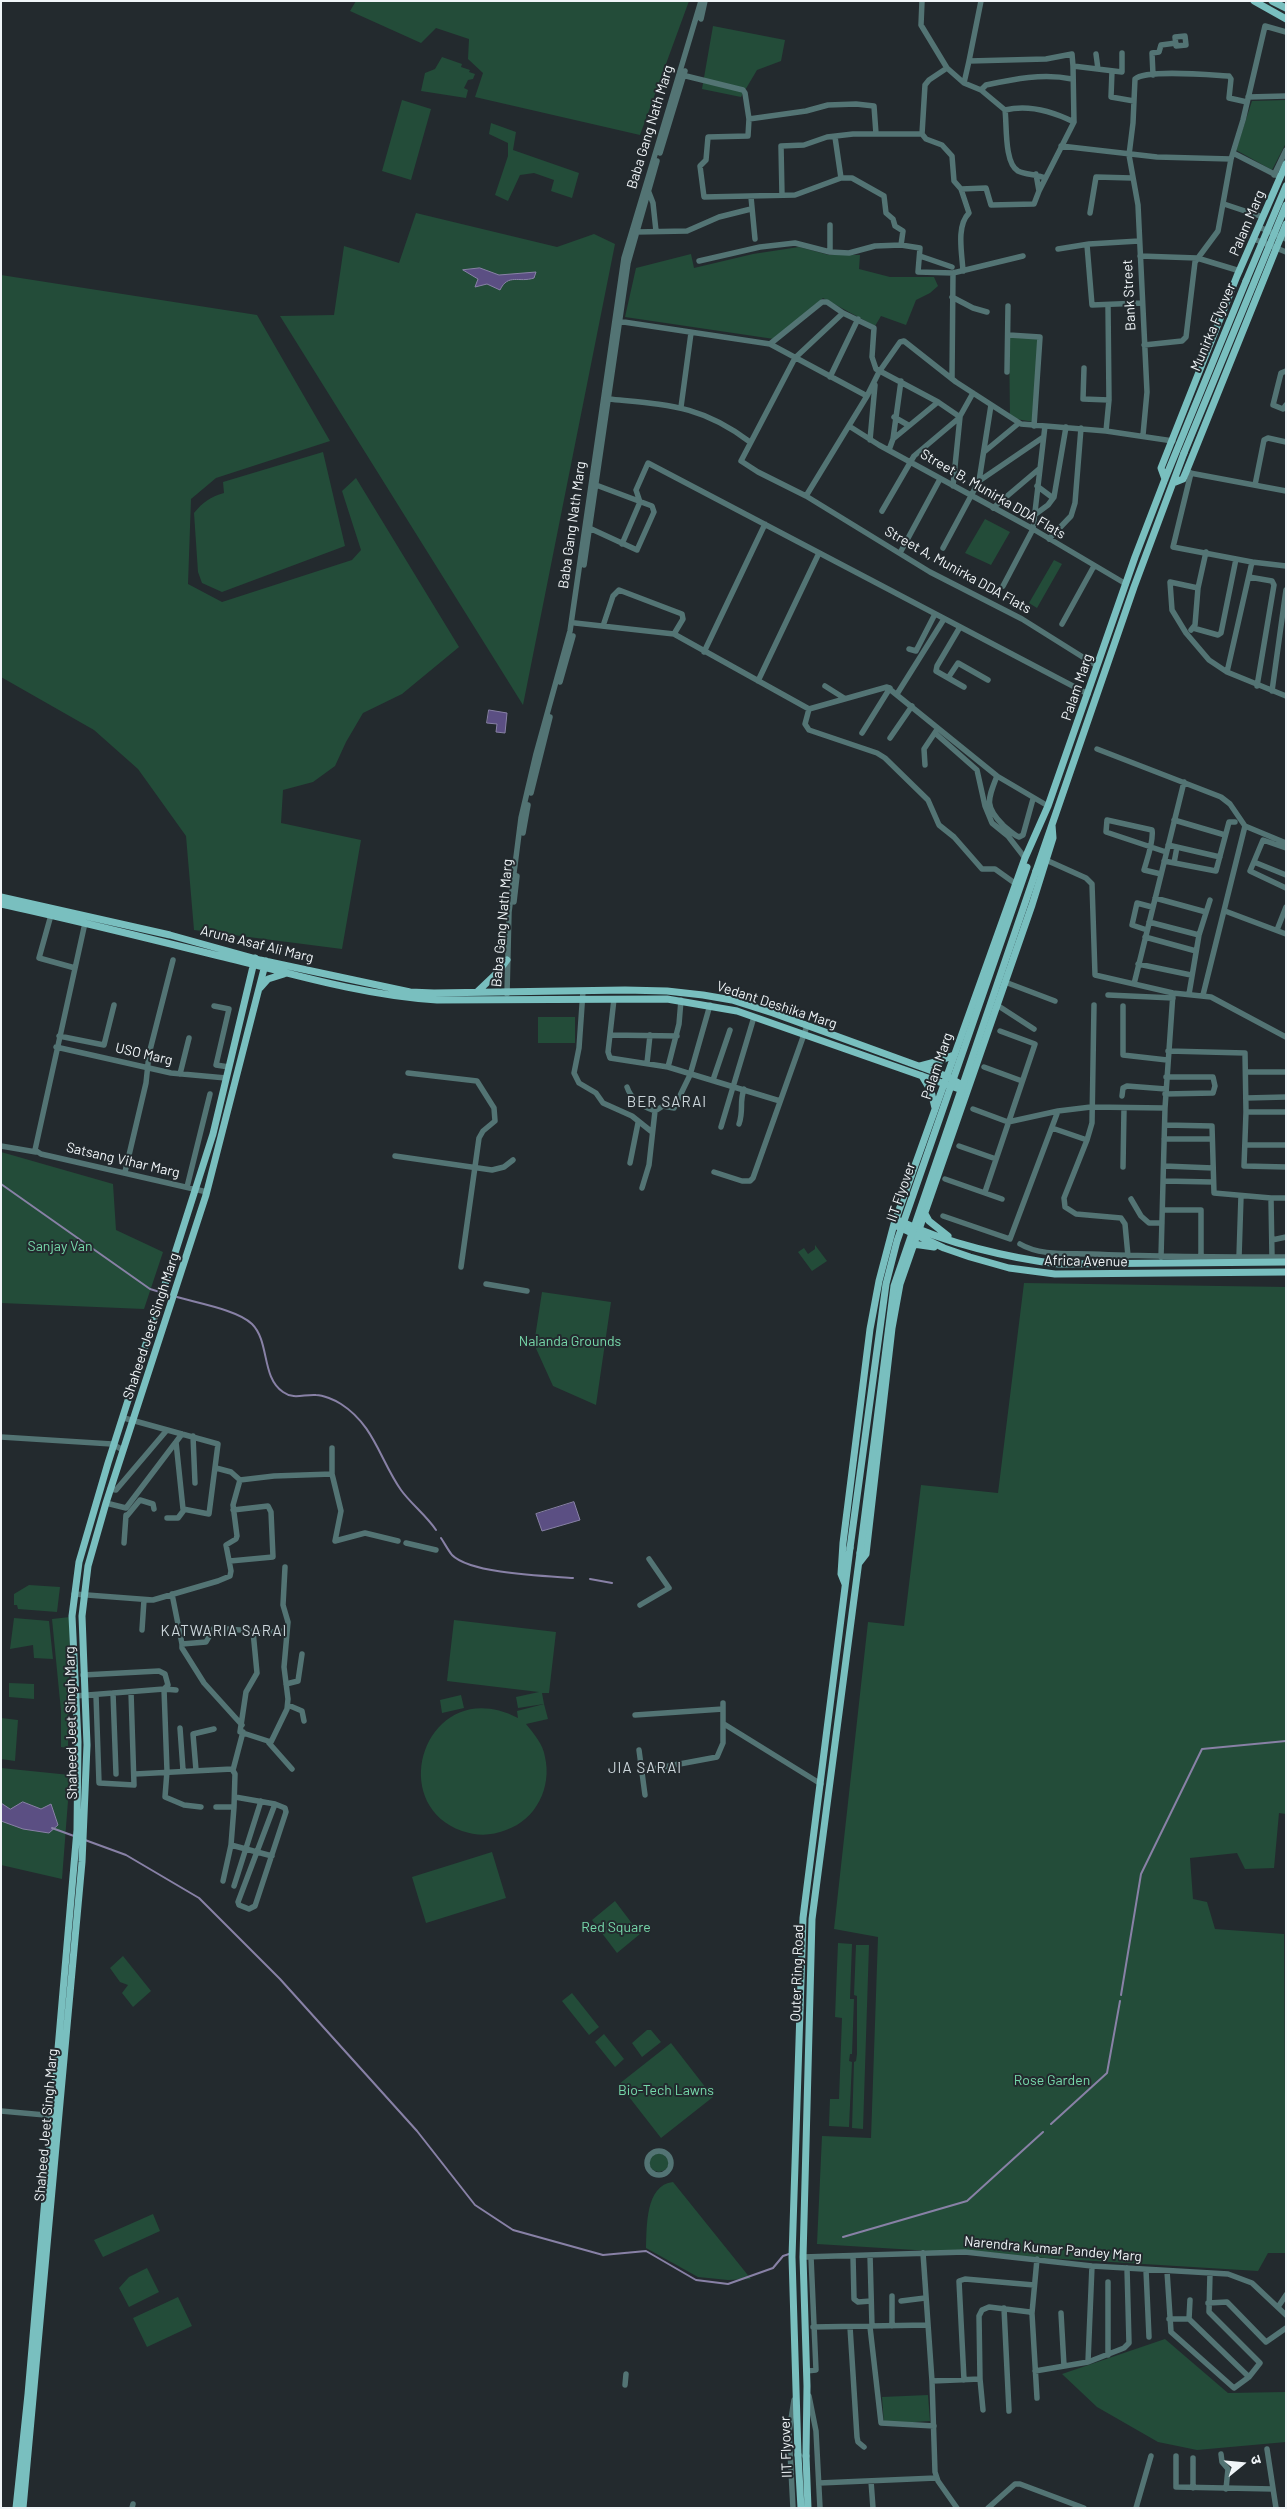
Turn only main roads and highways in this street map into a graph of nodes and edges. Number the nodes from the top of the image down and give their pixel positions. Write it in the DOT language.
graph roads {
  1 [pos="1254,1"];
  2 [pos="1272,1"];
  3 [pos="1286,8"];
  4 [pos="1286,19"];
  5 [pos="1286,164"];
  6 [pos="1286,186"];
  7 [pos="1286,205"];
  8 [pos="1286,224"];
  9 [pos="1283,238"];
  10 [pos="1240,271"];
  11 [pos="1262,282"];
  12 [pos="1165,479"];
  13 [pos="1173,483"];
  14 [pos="1041,823"];
  15 [pos="1052,824"];
  16 [pos="1,897"];
  17 [pos="1,904"];
  18 [pos="507,960"];
  19 [pos="254,961"];
  20 [pos="265,964"];
  21 [pos="288,974"];
  22 [pos="259,988"];
  23 [pos="476,992"];
  24 [pos="508,994"];
  25 [pos="583,995"];
  26 [pos="966,1023"];
  27 [pos="988,1029"];
  28 [pos="954,1055"];
  29 [pos="917,1066"];
  30 [pos="922,1076"];
  31 [pos="945,1080"];
  32 [pos="967,1090"];
  33 [pos="935,1111"];
  34 [pos="924,1212"];
  35 [pos="895,1222"];
  36 [pos="917,1232"];
  37 [pos="952,1239"];
  38 [pos="913,1244"];
  39 [pos="944,1248"];
  40 [pos="1286,1262"];
  41 [pos="884,1263"];
  42 [pos="905,1270"];
  43 [pos="1286,1272"];
  44 [pos="859,1563"];
  45 [pos="846,1584"];
  46 [pos="80,1838"];
  47 [pos="55,2116"];
  48 [pos="797,2385"];
  49 [pos="807,2386"];
  50 [pos="802,2455"];
  51 [pos="16,2508"];
  52 [pos="23,2508"];
  53 [pos="801,2508"];
  54 [pos="808,2508"];
  1 -- 4 [label="main road"];
  2 -- 3 [label="main road"];
  5 -- 10 [label="main road, Palam Marg"];
  6 -- 12 [label="main road, Munirka Flyover, bridge"];
  7 -- 13 [label="main road, Munirka Flyover, bridge"];
  8 -- 9 [label="main road, Palam Marg"];
  9 -- 11 [label="main road, Palam Marg"];
  10 -- 11 [label="main road"];
  10 -- 12 [label="main road, Palam Marg"];
  11 -- 13 [label="main road, Palam Marg"];
  12 -- 14 [label="main road, Palam Marg"];
  13 -- 15 [label="main road, Palam Marg"];
  14 -- 26 [label="main road, Palam Marg"];
  14 -- 45 [label="main road, IIT Flyover, bridge"];
  15 -- 27 [label="main road, Palam Marg"];
  15 -- 44 [label="main road, IIT Flyover, bridge"];
  16 -- 19 [label="main road, Aruna Asaf Ali Marg"];
  17 -- 19 [label="main road, Aruna Asaf Ali Marg"];
  18 -- 23 [label="main road"];
  19 -- 20 [label="main road, Aruna Asaf Ali Marg"];
  19 -- 46 [label="main road, Shaheed Jeet Singh Marg"];
  20 -- 21 [label="main road, Aruna Asaf Ali Marg"];
  20 -- 22 [label="main road, Shaheed Jeet Singh Marg"];
  20 -- 23 [label="main road, Aruna Asaf Ali Marg"];
  21 -- 22 [label="main road"];
  21 -- 24 [label="main road, Aruna Asaf Ali Marg"];
  22 -- 46 [label="main road, Shaheed Jeet Singh Marg"];
  23 -- 24 [label="main road, Aruna Asaf Ali Marg"];
  24 -- 25 [label="main road, Vedant Deshika Marg"];
  25 -- 29 [label="main road, Vedant Deshika Marg"];
  25 -- 30 [label="main road, Vedant Deshika Marg"];
  26 -- 27 [label="main road"];
  26 -- 28 [label="main road, Palam Marg"];
  27 -- 32 [label="main road, Palam Marg"];
  28 -- 29 [label="main road"];
  28 -- 31 [label="main road, Palam Marg"];
  29 -- 31 [label="main road, Vedant Deshika Marg"];
  30 -- 31 [label="main road, Vedant Deshika Marg"];
  30 -- 33 [label="main road"];
  31 -- 32 [label="main road, Vedant Deshika Marg"];
  31 -- 33 [label="main road, Palam Marg"];
  32 -- 34 [label="main road, Palam Marg"];
  33 -- 35 [label="main road, Palam Marg"];
  34 -- 36 [label="main road, Palam Marg"];
  34 -- 37 [label="main road"];
  35 -- 36 [label="main road, Africa Avenue"];
  35 -- 41 [label="main road, Palam Marg"];
  36 -- 37 [label="main road, Africa Avenue"];
  36 -- 38 [label="main road, Palam Marg"];
  36 -- 39 [label="main road, Africa Avenue"];
  37 -- 40 [label="main road, Africa Avenue"];
  38 -- 39 [label="main road"];
  38 -- 42 [label="main road, Palam Marg"];
  39 -- 43 [label="main road, Africa Avenue"];
  41 -- 42 [label="main road"];
  41 -- 45 [label="main road, Palam Marg"];
  42 -- 44 [label="main road, Palam Marg"];
  44 -- 49 [label="main road, Outer Ring Road"];
  45 -- 48 [label="main road, Outer Ring Road"];
  46 -- 47 [label="main road, Shaheed Jeet Singh Marg"];
  47 -- 51 [label="main road, Shaheed Jeet Singh Marg"];
  47 -- 52 [label="main road, Shaheed Jeet Singh Marg"];
  48 -- 50 [label="main road, IIT Flyover"];
  49 -- 50 [label="main road, IIT Flyover"];
  50 -- 53 [label="main road, IIT Flyover, bridge"];
  50 -- 54 [label="main road, IIT Flyover, bridge"];
}
